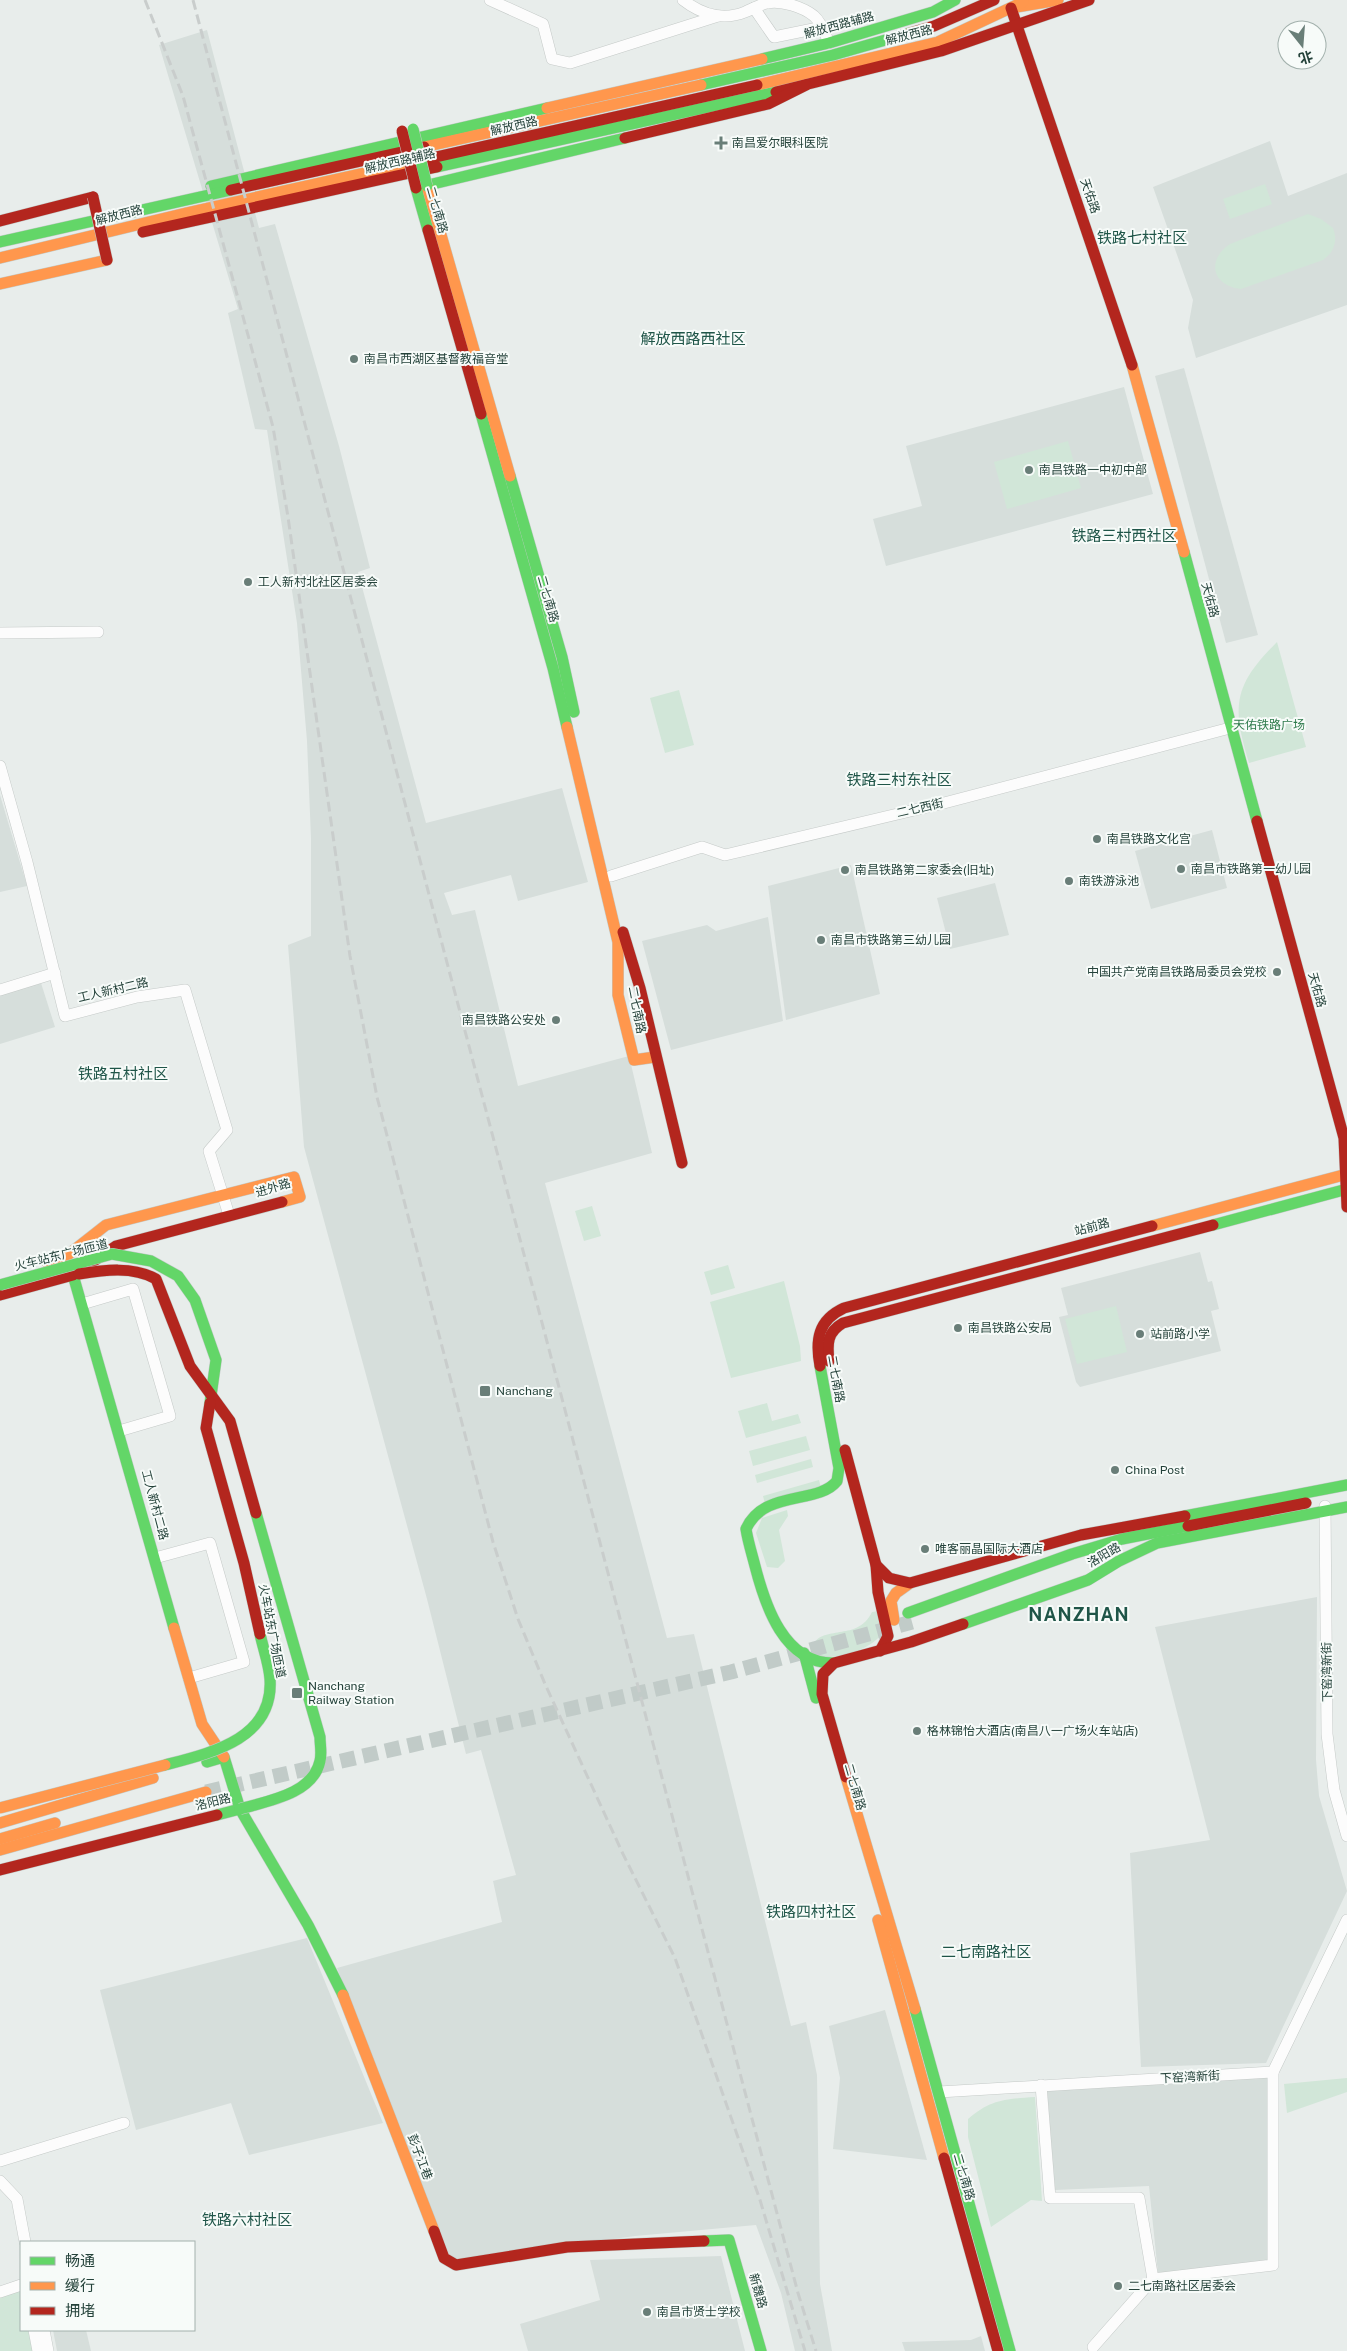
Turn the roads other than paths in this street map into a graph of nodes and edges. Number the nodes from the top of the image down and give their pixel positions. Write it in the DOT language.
graph roads {
  1 [pos="490,0"];
  2 [pos="683,0"];
  3 [pos="955,0"];
  4 [pos="994,0"];
  5 [pos="1028,0"];
  6 [pos="1058,0"];
  7 [pos="1089,0"];
  8 [pos="754,8"];
  9 [pos="1011,8"];
  10 [pos="933,12"];
  11 [pos="718,16"];
  12 [pos="1016,25"];
  13 [pos="823,27"];
  14 [pos="908,33"];
  15 [pos="844,39"];
  16 [pos="880,41"];
  17 [pos="829,43"];
  18 [pos="910,49"];
  19 [pos="941,51"];
  20 [pos="786,53"];
  21 [pos="883,56"];
  22 [pos="858,71"];
  23 [pos="806,85"];
  24 [pos="407,130"];
  25 [pos="422,187"];
  26 [pos="0,221"];
  27 [pos="0,234"];
  28 [pos="0,242"];
  29 [pos="0,258"];
  30 [pos="0,264"];
  31 [pos="0,284"];
  32 [pos="98,632"];
  33 [pos="0,633"];
  34 [pos="1230,728"];
  35 [pos="0,766"];
  36 [pos="611,876"];
  37 [pos="55,973"];
  38 [pos="0,990"];
  39 [pos="655,1056"];
  40 [pos="682,1163"];
  41 [pos="1346,1174"];
  42 [pos="1346,1190"];
  43 [pos="223,1195"];
  44 [pos="1347,1207"];
  45 [pos="229,1215"];
  46 [pos="64,1258"];
  47 [pos="0,1275"];
  48 [pos="74,1275"];
  49 [pos="0,1285"];
  50 [pos="0,1295"];
  51 [pos="82,1304"];
  52 [pos="844,1308"];
  53 [pos="848,1322"];
  54 [pos="210,1393"];
  55 [pos="119,1431"];
  56 [pos="1347,1485"];
  57 [pos="1347,1495"];
  58 [pos="1347,1502"];
  59 [pos="1347,1507"];
  60 [pos="1325,1509"];
  61 [pos="155,1558"];
  62 [pos="876,1565"];
  63 [pos="910,1583"];
  64 [pos="911,1642"];
  65 [pos="880,1651"];
  66 [pos="804,1653"];
  67 [pos="834,1663"];
  68 [pos="189,1678"];
  69 [pos="224,1757"];
  70 [pos="0,1808"];
  71 [pos="240,1809"];
  72 [pos="0,1823"];
  73 [pos="1346,1829"];
  74 [pos="0,1839"];
  75 [pos="0,1850"];
  76 [pos="0,1870"];
  77 [pos="1347,1920"];
  78 [pos="1273,2072"];
  79 [pos="1041,2086"];
  80 [pos="939,2092"];
  81 [pos="124,2123"];
  82 [pos="0,2161"];
  83 [pos="0,2181"];
  84 [pos="729,2240"];
  85 [pos="25,2241"];
  86 [pos="1153,2280"];
  87 [pos="20,2285"];
  88 [pos="0,2292"];
  89 [pos="34,2331"];
  90 [pos="44,2331"];
  91 [pos="1093,2347"];
  92 [pos="38,2351"];
  93 [pos="48,2351"];
  94 [pos="761,2351"];
  95 [pos="998,2351"];
  96 [pos="1010,2351"];
  1 -- 11 [label="street"];
  2 -- 11 [label="street"];
  3 -- 10 [label="main road, 解放西路辅路"];
  4 -- 14 [label="main road, 解放西路"];
  5 -- 9 [label="main road, 解放西路"];
  6 -- 9 [label="main road"];
  7 -- 12 [label="main road, 解放西路辅路"];
  8 -- 11 [label="street"];
  8 -- 13 [label="street"];
  8 -- 13 [label="street"];
  9 -- 12 [label="main road, 天佑路"];
  9 -- 18 [label="main road, 解放西路"];
  10 -- 14 [label="main road"];
  10 -- 15 [label="main road, 解放西路辅路"];
  12 -- 19 [label="main road, 解放西路辅路"];
  12 -- 34 [label="main road, 天佑路"];
  13 -- 17 [label="street"];
  14 -- 16 [label="main road, 解放西路"];
  15 -- 16 [label="main road"];
  15 -- 17 [label="main road, 解放西路辅路"];
  16 -- 28 [label="main road, 解放西路"];
  17 -- 20 [label="main road, 解放西路辅路"];
  18 -- 19 [label="main road"];
  18 -- 21 [label="main road, 解放西路"];
  19 -- 22 [label="main road, 解放西路辅路"];
  20 -- 24 [label="main road, 解放西路辅路"];
  20 -- 27 [label="main road, 解放西路辅路"];
  21 -- 22 [label="main road"];
  21 -- 29 [label="main road, 解放西路"];
  22 -- 23 [label="main road, 解放西路辅路"];
  23 -- 25 [label="main road, 解放西路辅路"];
  23 -- 30 [label="main road, 解放西路辅路"];
  24 -- 25 [label="main road, 二七南路, bridge"];
  25 -- 36 [label="main road, 二七南路"];
  25 -- 39 [label="main road, 二七南路"];
  26 -- 31 [label="main road, bridge"];
  32 -- 33 [label="street"];
  34 -- 36 [label="street, 二七西街"];
  34 -- 41 [label="main road, 天佑路"];
  35 -- 37 [label="street, 工人新村二路"];
  36 -- 39 [label="main road, 二七南路"];
  37 -- 38 [label="street"];
  37 -- 43 [label="street, 工人新村二路"];
  39 -- 40 [label="main road, 二七南路"];
  41 -- 42 [label="main road, 天佑路"];
  41 -- 52 [label="main road, 站前路"];
  42 -- 44 [label="main road, 天佑路"];
  42 -- 53 [label="main road"];
  43 -- 45 [label="street, 工人新村二路"];
  43 -- 45 [label="main road, 进外路"];
  43 -- 46 [label="main road, 进外路"];
  45 -- 48 [label="main road, 进外路"];
  46 -- 47 [label="main road, 进外路"];
  46 -- 48 [label="main road, 工人新村二路"];
  48 -- 50 [label="main road, 进外路"];
  48 -- 51 [label="main road, 工人新村二路"];
  48 -- 54 [label="main road, 火车站东广场匝道, bridge"];
  49 -- 54 [label="main road, 火车站东广场匝道, bridge"];
  51 -- 55 [label="main road, 工人新村二路"];
  51 -- 55 [label="street"];
  52 -- 53 [label="main road"];
  52 -- 66 [label="main road, 二七南路"];
  53 -- 62 [label="main road, 二七南路"];
  54 -- 70 [label="main road, 火车站东广场匝道, bridge"];
  54 -- 71 [label="main road, 火车站东广场匝道, bridge"];
  55 -- 61 [label="main road, 工人新村二路"];
  56 -- 63 [label="main road, 洛阳路"];
  57 -- 60 [label="main road, 洛阳路"];
  58 -- 60 [label="main road, 洛阳路"];
  59 -- 60 [label="main road, 洛阳路"];
  60 -- 64 [label="main road, 洛阳路"];
  60 -- 73 [label="street, 下窑湾新街"];
  61 -- 68 [label="main road, 工人新村二路"];
  61 -- 68 [label="street"];
  62 -- 63 [label="main road"];
  62 -- 65 [label="main road, 二七南路"];
  63 -- 64 [label="main road"];
  64 -- 65 [label="main road, 洛阳路"];
  65 -- 67 [label="main road"];
  66 -- 67 [label="main road"];
  66 -- 95 [label="main road, 二七南路"];
  67 -- 80 [label="main road, 二七南路"];
  68 -- 69 [label="main road, 工人新村二路"];
  69 -- 71 [label="main road, 洛阳路"];
  69 -- 72 [label="main road"];
  71 -- 76 [label="main road, 洛阳路"];
  71 -- 84 [label="main road, 彭子江巷"];
  74 -- 75 [label="main road, 洛阳路"];
  77 -- 78 [label="street"];
  78 -- 79 [label="street, 下窑湾新街"];
  78 -- 86 [label="street"];
  79 -- 80 [label="street, 下窑湾新街"];
  79 -- 86 [label="street"];
  80 -- 96 [label="main road, 二七南路"];
  81 -- 82 [label="street"];
  83 -- 85 [label="street"];
  84 -- 94 [label="main road, 新魏路"];
  86 -- 91 [label="street"];
  87 -- 88 [label="street"];
  89 -- 92 [label="street"];
  90 -- 93 [label="street"];
}
